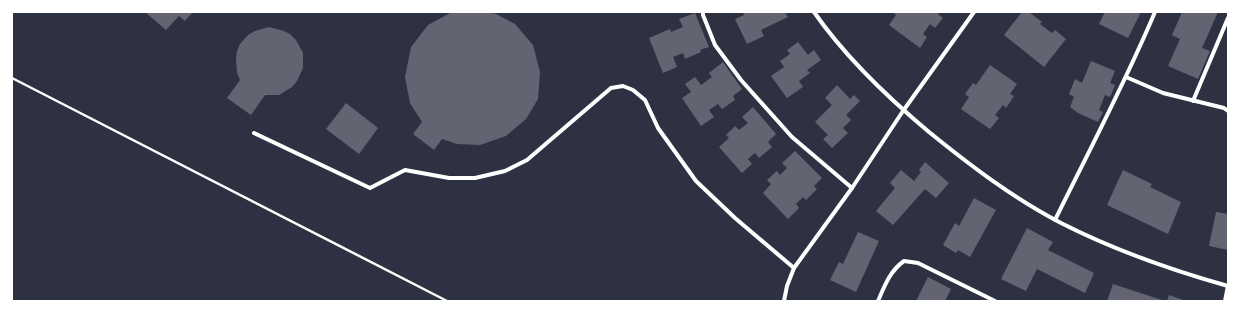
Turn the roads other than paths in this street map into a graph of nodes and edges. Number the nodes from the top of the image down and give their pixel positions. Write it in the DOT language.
graph roads {
  1 [pos="703,12"];
  2 [pos="814,12"];
  3 [pos="974,12"];
  4 [pos="1154,12"];
  5 [pos="1228,18"];
  6 [pos="1126,77"];
  7 [pos="1193,101"];
  8 [pos="903,110"];
  9 [pos="1228,111"];
  10 [pos="254,133"];
  11 [pos="852,188"];
  12 [pos="1056,220"];
  13 [pos="794,268"];
  14 [pos="1228,286"];
  15 [pos="784,301"];
  16 [pos="878,301"];
  17 [pos="995,301"];
  18 [pos="1225,301"];
  1 -- 11 [label="street"];
  2 -- 8 [label="street"];
  3 -- 8 [label="street"];
  4 -- 6 [label="street"];
  5 -- 7 [label="street"];
  6 -- 7 [label="street"];
  6 -- 12 [label="street"];
  7 -- 9 [label="street"];
  8 -- 11 [label="street"];
  8 -- 12 [label="street"];
  10 -- 13 [label="street"];
  11 -- 13 [label="street"];
  12 -- 14 [label="street"];
  13 -- 15 [label="street"];
  14 -- 18 [label="street"];
  16 -- 17 [label="street"];
}
